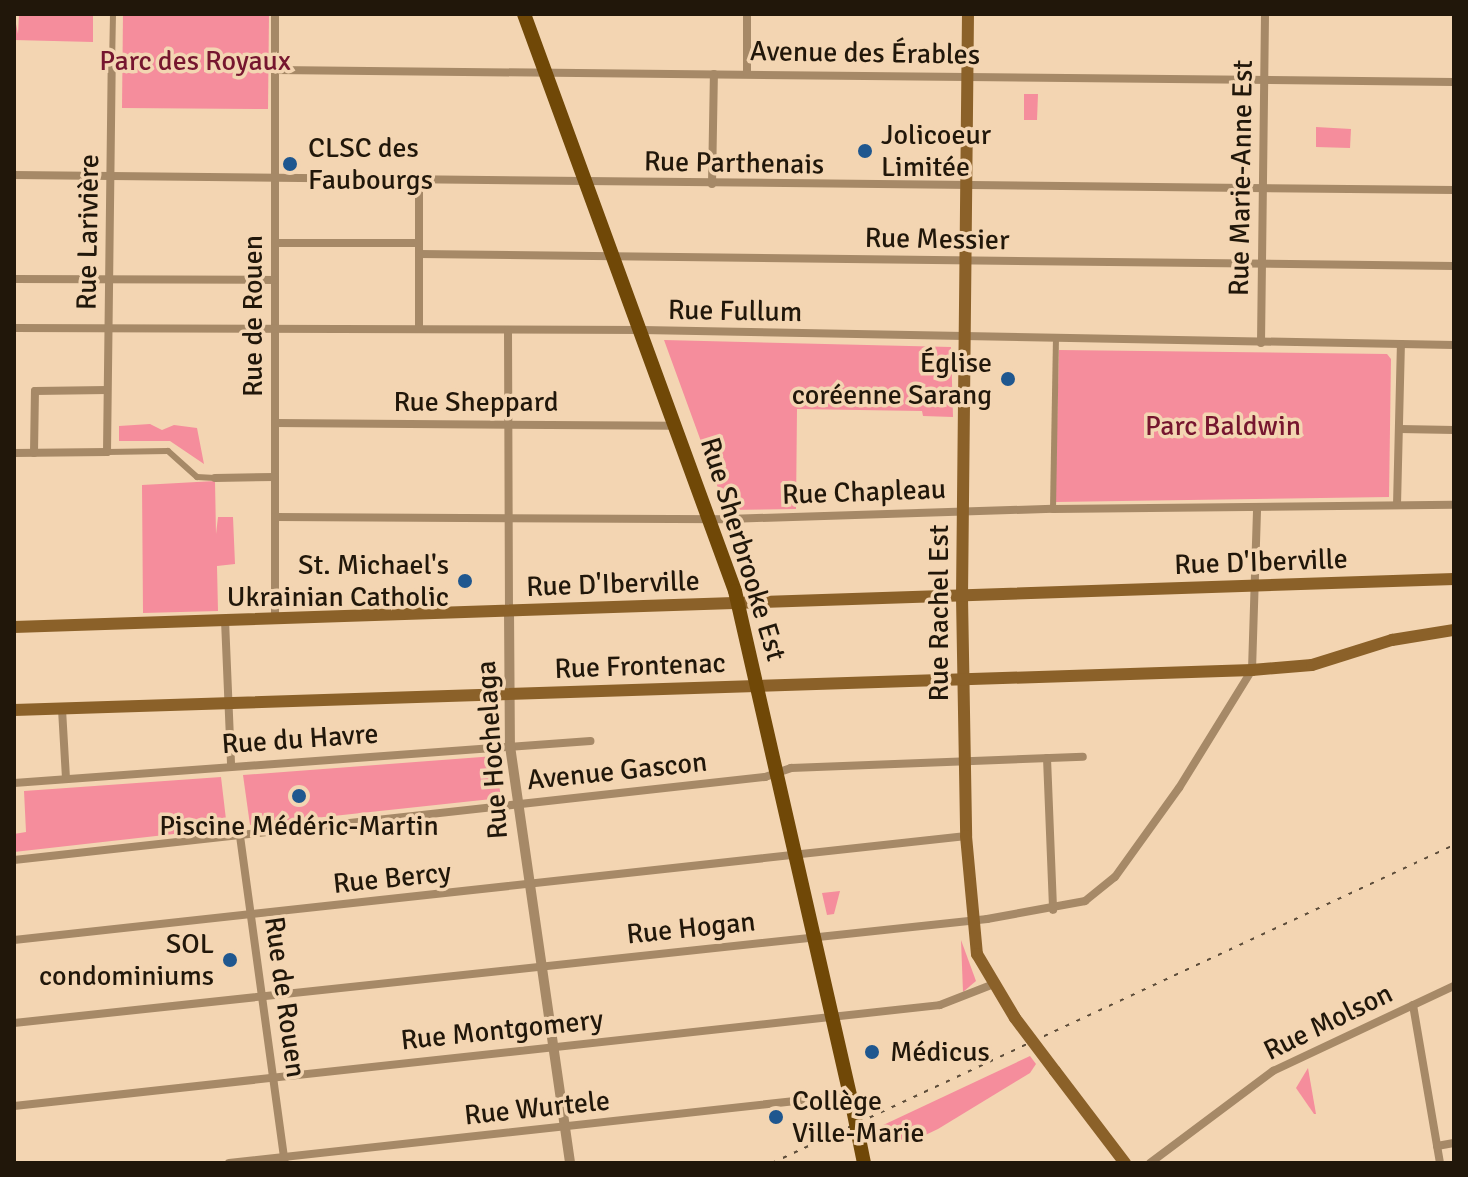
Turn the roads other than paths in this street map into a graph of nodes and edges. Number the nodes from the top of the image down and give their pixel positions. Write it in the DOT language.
graph roads {
  1 [pos="113,14"];
  2 [pos="275,14"];
  3 [pos="524,14"];
  4 [pos="747,14"];
  5 [pos="968,14"];
  6 [pos="1265,14"];
  7 [pos="112,66"];
  8 [pos="275,70"];
  9 [pos="545,72"];
  10 [pos="714,74"];
  11 [pos="747,74"];
  12 [pos="967,77"];
  13 [pos="1264,80"];
  14 [pos="1454,82"];
  15 [pos="14,175"];
  16 [pos="110,176"];
  17 [pos="275,180"];
  18 [pos="419,182"];
  19 [pos="587,183"];
  20 [pos="712,184"];
  21 [pos="966,186"];
  22 [pos="1263,188"];
  23 [pos="1454,190"];
  24 [pos="275,243"];
  25 [pos="419,243"];
  26 [pos="419,254"];
  27 [pos="614,256"];
  28 [pos="965,262"];
  29 [pos="1262,264"];
  30 [pos="1454,266"];
  31 [pos="14,279"];
  32 [pos="109,279"];
  33 [pos="274,280"];
  34 [pos="108,327"];
  35 [pos="14,328"];
  36 [pos="275,329"];
  37 [pos="419,329"];
  38 [pos="508,330"];
  39 [pos="642,330"];
  40 [pos="964,338"];
  41 [pos="1056,339"];
  42 [pos="1261,343"];
  43 [pos="1401,344"];
  44 [pos="1454,345"];
  45 [pos="107,390"];
  46 [pos="275,423"];
  47 [pos="508,424"];
  48 [pos="677,426"];
  49 [pos="1400,429"];
  50 [pos="1454,430"];
  51 [pos="107,452"];
  52 [pos="14,453"];
  53 [pos="34,453"];
  54 [pos="275,477"];
  55 [pos="215,478"];
  56 [pos="1397,505"];
  57 [pos="1454,505"];
  58 [pos="1257,508"];
  59 [pos="1053,509"];
  60 [pos="963,511"];
  61 [pos="275,517"];
  62 [pos="508,518"];
  63 [pos="710,518"];
  64 [pos="1454,579"];
  65 [pos="1257,586"];
  66 [pos="962,597"];
  67 [pos="739,604"];
  68 [pos="509,611"];
  69 [pos="275,619"];
  70 [pos="225,620"];
  71 [pos="14,627"];
  72 [pos="1454,630"];
  73 [pos="1252,670"];
  74 [pos="963,679"];
  75 [pos="758,687"];
  76 [pos="509,695"];
  77 [pos="229,703"];
  78 [pos="62,709"];
  79 [pos="14,710"];
  80 [pos="590,741"];
  81 [pos="510,746"];
  82 [pos="1083,757"];
  83 [pos="1047,758"];
  84 [pos="964,761"];
  85 [pos="231,766"];
  86 [pos="777,772"];
  87 [pos="66,779"];
  88 [pos="14,783"];
  89 [pos="517,804"];
  90 [pos="240,836"];
  91 [pos="966,836"];
  92 [pos="797,855"];
  93 [pos="14,860"];
  94 [pos="527,885"];
  95 [pos="1053,910"];
  96 [pos="252,915"];
  97 [pos="971,920"];
  98 [pos="816,937"];
  99 [pos="14,940"];
  100 [pos="539,966"];
  101 [pos="991,985"];
  102 [pos="1454,986"];
  103 [pos="263,997"];
  104 [pos="1413,1005"];
  105 [pos="834,1016"];
  106 [pos="14,1023"];
  107 [pos="550,1047"];
  108 [pos="273,1077"];
  109 [pos="851,1100"];
  110 [pos="14,1106"];
  111 [pos="563,1127"];
  112 [pos="1454,1143"];
  113 [pos="1437,1146"];
  114 [pos="285,1160"];
  115 [pos="229,1163"];
  116 [pos="570,1163"];
  117 [pos="864,1163"];
  118 [pos="1125,1163"];
  119 [pos="1150,1163"];
  120 [pos="1440,1163"];
  1 -- 7 [label="street, Rue Larivière"];
  2 -- 8 [label="street, Rue de Rouen"];
  3 -- 9 [label="main road, Rue Sherbrooke Est"];
  4 -- 11 [label="street"];
  5 -- 12 [label="main road, Rue Rachel Est"];
  6 -- 13 [label="street, Rue Marie-Anne Est"];
  7 -- 16 [label="street, Rue Larivière"];
  8 -- 9 [label="street, Avenue des Érables"];
  8 -- 17 [label="street, Rue de Rouen"];
  9 -- 10 [label="street, Avenue des Érables"];
  9 -- 19 [label="main road, Rue Sherbrooke Est"];
  10 -- 11 [label="street, Avenue des Érables"];
  10 -- 20 [label="street"];
  11 -- 12 [label="street, Avenue des Érables"];
  12 -- 13 [label="street, Avenue des Érables"];
  12 -- 21 [label="main road, Rue Rachel Est"];
  13 -- 14 [label="street, Avenue des Érables"];
  13 -- 22 [label="street, Rue Marie-Anne Est"];
  15 -- 16 [label="street, Rue Parthenais"];
  16 -- 17 [label="street, Rue Parthenais"];
  16 -- 32 [label="street, Rue Larivière"];
  17 -- 18 [label="street, Rue Parthenais"];
  17 -- 24 [label="street, Rue de Rouen"];
  18 -- 19 [label="street, Rue Parthenais"];
  18 -- 25 [label="street"];
  19 -- 20 [label="street, Rue Parthenais"];
  19 -- 27 [label="main road, Rue Sherbrooke Est"];
  20 -- 21 [label="street, Rue Parthenais"];
  21 -- 22 [label="street, Rue Parthenais"];
  21 -- 28 [label="main road, Rue Rachel Est"];
  22 -- 23 [label="street, Rue Parthenais"];
  22 -- 29 [label="street, Rue Marie-Anne Est"];
  24 -- 25 [label="street"];
  24 -- 33 [label="street, Rue de Rouen"];
  25 -- 26 [label="street"];
  26 -- 27 [label="street, Rue Messier"];
  26 -- 37 [label="street"];
  27 -- 28 [label="street, Rue Messier"];
  27 -- 39 [label="main road, Rue Sherbrooke Est"];
  28 -- 29 [label="street, Rue Messier"];
  28 -- 40 [label="main road, Rue Rachel Est"];
  29 -- 30 [label="street, Rue Messier"];
  29 -- 42 [label="street, Rue Marie-Anne Est"];
  31 -- 32 [label="street"];
  32 -- 33 [label="street"];
  32 -- 34 [label="street, Rue Larivière"];
  33 -- 36 [label="street, Rue de Rouen"];
  34 -- 35 [label="street, Rue Fullum"];
  34 -- 36 [label="street, Rue Fullum"];
  34 -- 45 [label="street, Rue Larivière"];
  36 -- 37 [label="street, Rue Fullum"];
  36 -- 46 [label="street, Rue de Rouen"];
  37 -- 38 [label="street, Rue Fullum"];
  38 -- 39 [label="street, Rue Fullum"];
  38 -- 47 [label="street, Rue Hochelaga"];
  39 -- 40 [label="street, Rue Fullum"];
  39 -- 48 [label="main road, Rue Sherbrooke Est"];
  40 -- 41 [label="street, Rue Fullum"];
  40 -- 60 [label="main road, Rue Rachel Est"];
  41 -- 42 [label="street, Rue Fullum"];
  41 -- 59 [label="street"];
  42 -- 43 [label="street, Rue Fullum"];
  43 -- 44 [label="street, Rue Fullum"];
  43 -- 49 [label="street"];
  45 -- 51 [label="street, Rue Larivière"];
  45 -- 53 [label="street"];
  46 -- 47 [label="street, Rue Sheppard"];
  46 -- 54 [label="street, Rue de Rouen"];
  47 -- 48 [label="street, Rue Sheppard"];
  47 -- 62 [label="street, Rue Hochelaga"];
  48 -- 63 [label="main road, Rue Sherbrooke Est"];
  49 -- 50 [label="street"];
  49 -- 56 [label="street"];
  51 -- 53 [label="street"];
  51 -- 55 [label="street"];
  52 -- 53 [label="street"];
  54 -- 55 [label="street"];
  54 -- 61 [label="street, Rue de Rouen"];
  56 -- 57 [label="street, Rue Chapleau"];
  56 -- 58 [label="street, Rue Chapleau"];
  58 -- 59 [label="street, Rue Chapleau"];
  58 -- 65 [label="street"];
  59 -- 60 [label="street, Rue Chapleau"];
  60 -- 63 [label="street, Rue Chapleau"];
  60 -- 66 [label="main road, Rue Rachel Est"];
  61 -- 62 [label="street, Rue Chapleau"];
  61 -- 69 [label="street, Rue de Rouen"];
  62 -- 63 [label="street, Rue Chapleau"];
  62 -- 68 [label="street, Rue Hochelaga"];
  63 -- 67 [label="main road, Rue Sherbrooke Est"];
  64 -- 65 [label="main road, Rue D'Iberville"];
  65 -- 66 [label="main road, Rue D'Iberville"];
  65 -- 73 [label="street"];
  66 -- 67 [label="main road, Rue D'Iberville"];
  66 -- 74 [label="main road, Rue Rachel Est"];
  67 -- 68 [label="main road, Rue D'Iberville"];
  67 -- 75 [label="main road, Rue Sherbrooke Est"];
  68 -- 69 [label="main road, Rue D'Iberville"];
  68 -- 76 [label="street, Rue Hochelaga"];
  69 -- 70 [label="main road, Rue D'Iberville"];
  70 -- 71 [label="main road, Rue D'Iberville"];
  70 -- 77 [label="street"];
  72 -- 73 [label="main road, Rue Frontenac"];
  73 -- 74 [label="main road, Rue Frontenac"];
  73 -- 95 [label="street, Rue Hogan"];
  74 -- 75 [label="main road, Rue Frontenac"];
  74 -- 84 [label="main road, Rue Rachel Est"];
  75 -- 76 [label="main road, Rue Frontenac"];
  75 -- 86 [label="main road, Rue Sherbrooke Est"];
  76 -- 77 [label="main road, Rue Frontenac"];
  76 -- 81 [label="street, Rue Hochelaga"];
  77 -- 78 [label="main road, Rue Frontenac"];
  77 -- 85 [label="street"];
  78 -- 79 [label="main road, Rue Frontenac"];
  78 -- 87 [label="street"];
  80 -- 81 [label="street, Rue du Havre"];
  81 -- 85 [label="street, Rue du Havre"];
  81 -- 89 [label="street, Rue Hochelaga"];
  82 -- 83 [label="street, Avenue Gascon"];
  83 -- 84 [label="street, Avenue Gascon"];
  83 -- 95 [label="street"];
  84 -- 86 [label="street, Avenue Gascon"];
  84 -- 91 [label="main road, Rue Rachel Est"];
  85 -- 87 [label="street, Rue du Havre"];
  86 -- 89 [label="street, Avenue Gascon"];
  86 -- 92 [label="main road, Rue Sherbrooke Est"];
  87 -- 88 [label="street, Rue du Havre"];
  89 -- 90 [label="street, Avenue Gascon"];
  89 -- 94 [label="street, Rue Hochelaga"];
  90 -- 93 [label="street, Avenue Gascon"];
  90 -- 96 [label="street, Rue de Rouen"];
  91 -- 92 [label="street, Rue Bercy"];
  91 -- 97 [label="main road, Rue Rachel Est"];
  92 -- 94 [label="street, Rue Bercy"];
  92 -- 98 [label="main road, Rue Sherbrooke Est"];
  94 -- 96 [label="street, Rue Bercy"];
  94 -- 100 [label="street, Rue Hochelaga"];
  95 -- 97 [label="street, Rue Hogan"];
  96 -- 99 [label="street, Rue Bercy"];
  96 -- 103 [label="street, Rue de Rouen"];
  97 -- 98 [label="street, Rue Hogan"];
  97 -- 101 [label="main road, Rue Rachel Est"];
  98 -- 100 [label="street, Rue Hogan"];
  98 -- 105 [label="main road, Rue Sherbrooke Est"];
  100 -- 103 [label="street, Rue Hogan"];
  100 -- 107 [label="street, Rue Hochelaga"];
  101 -- 105 [label="street, Rue Montgomery"];
  101 -- 118 [label="main road, Rue Rachel Est, bridge"];
  102 -- 104 [label="street, Rue Molson"];
  103 -- 106 [label="street, Rue Hogan"];
  103 -- 108 [label="street, Rue de Rouen"];
  104 -- 113 [label="street"];
  104 -- 119 [label="street, Rue Molson"];
  105 -- 107 [label="street, Rue Montgomery"];
  105 -- 109 [label="main road, Rue Sherbrooke Est"];
  107 -- 108 [label="street, Rue Montgomery"];
  107 -- 111 [label="street, Rue Hochelaga"];
  108 -- 110 [label="street, Rue Montgomery"];
  108 -- 114 [label="street, Rue de Rouen"];
  109 -- 111 [label="street, Rue Wurtele"];
  109 -- 117 [label="main road, Rue Sherbrooke Est, bridge"];
  111 -- 114 [label="street, Rue Wurtele"];
  111 -- 116 [label="street, Rue Hochelaga"];
  112 -- 113 [label="street"];
  113 -- 120 [label="street"];
  114 -- 115 [label="street, Rue Wurtele"];
}
